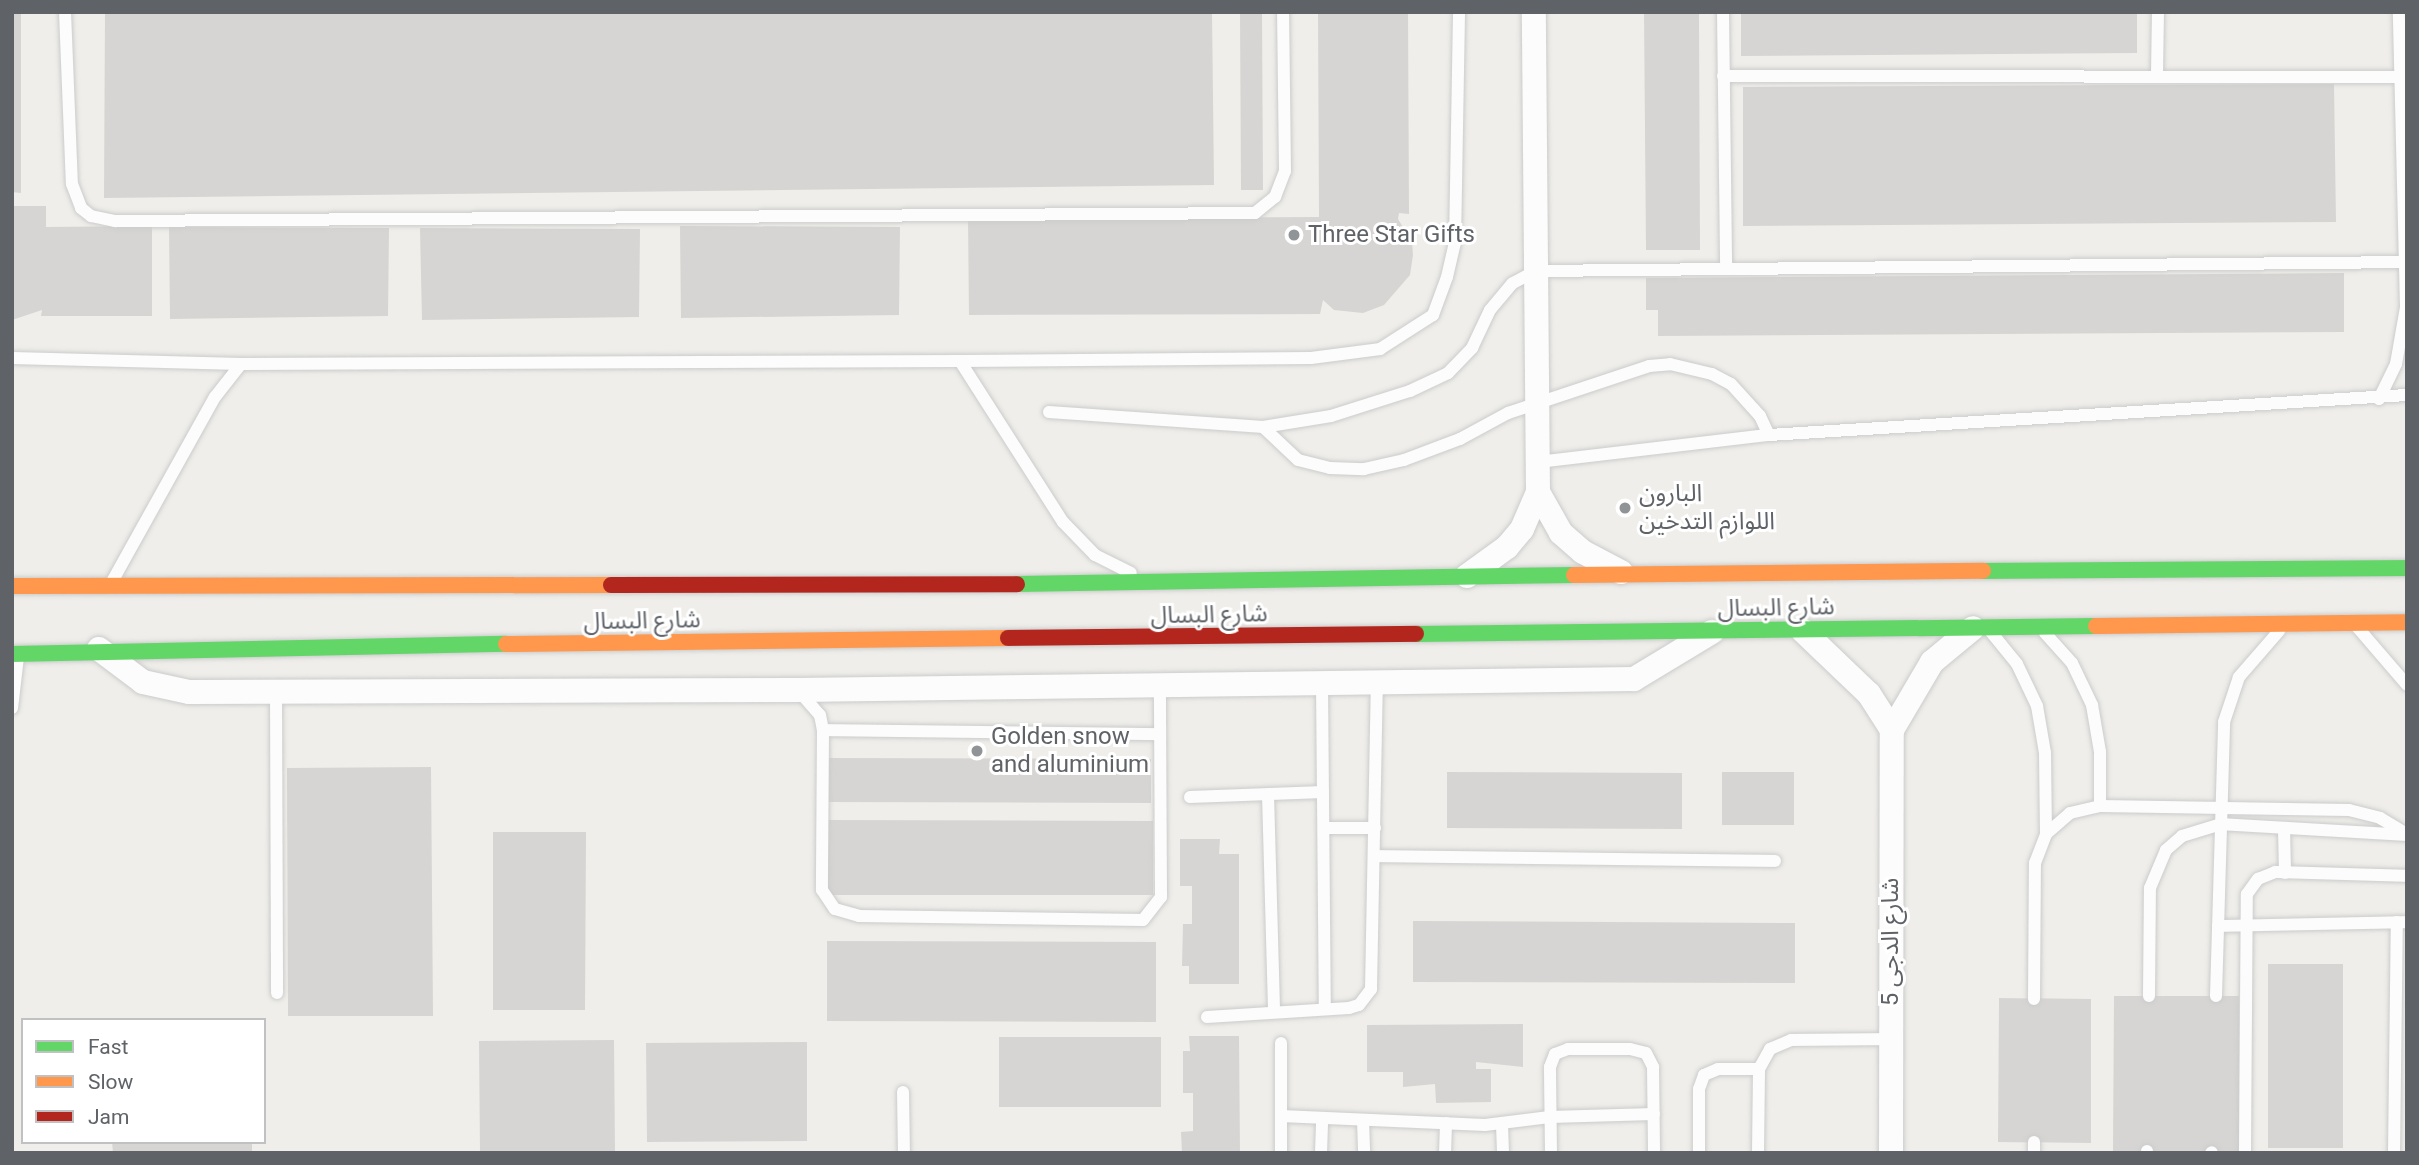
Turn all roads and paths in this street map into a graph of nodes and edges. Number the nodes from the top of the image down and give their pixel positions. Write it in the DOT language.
graph roads {
  1 [pos="65,12"];
  2 [pos="1283,12"];
  3 [pos="1459,12"];
  4 [pos="1534,12"];
  5 [pos="1723,12"];
  6 [pos="2158,12"];
  7 [pos="2399,12"];
  8 [pos="2157,74"];
  9 [pos="1723,76"];
  10 [pos="2400,77"];
  11 [pos="2405,262"];
  12 [pos="1726,269"];
  13 [pos="1536,271"];
  14 [pos="12,358"];
  15 [pos="960,361"];
  16 [pos="241,364"];
  17 [pos="2407,395"];
  18 [pos="2379,399"];
  19 [pos="1536,403"];
  20 [pos="1049,412"];
  21 [pos="1263,427"];
  22 [pos="1769,435"];
  23 [pos="1538,462"];
  24 [pos="1538,492"];
  25 [pos="2407,554"];
  26 [pos="2353,568"];
  27 [pos="2407,568"];
  28 [pos="1626,574"];
  29 [pos="1467,576"];
  30 [pos="111,583"];
  31 [pos="1154,584"];
  32 [pos="12,586"];
  33 [pos="2407,622"];
  34 [pos="2354,623"];
  35 [pos="2288,625"];
  36 [pos="1980,628"];
  37 [pos="2040,628"];
  38 [pos="1803,631"];
  39 [pos="1712,632"];
  40 [pos="99,649"];
  41 [pos="15,654"];
  42 [pos="1322,683"];
  43 [pos="1377,683"];
  44 [pos="1160,685"];
  45 [pos="2407,685"];
  46 [pos="798,690"];
  47 [pos="276,691"];
  48 [pos="12,708"];
  49 [pos="823,730"];
  50 [pos="1892,730"];
  51 [pos="1160,734"];
  52 [pos="1323,792"];
  53 [pos="1268,794"];
  54 [pos="1190,797"];
  55 [pos="2100,806"];
  56 [pos="2221,808"];
  57 [pos="2221,824"];
  58 [pos="1324,828"];
  59 [pos="1375,828"];
  60 [pos="2284,828"];
  61 [pos="2046,834"];
  62 [pos="2407,834"];
  63 [pos="1374,856"];
  64 [pos="1775,861"];
  65 [pos="2285,873"];
  66 [pos="2407,876"];
  67 [pos="2402,922"];
  68 [pos="2244,925"];
  69 [pos="2218,926"];
  70 [pos="277,993"];
  71 [pos="2149,996"];
  72 [pos="2216,996"];
  73 [pos="2034,999"];
  74 [pos="1325,1009"];
  75 [pos="1275,1012"];
  76 [pos="1207,1017"];
  77 [pos="1891,1039"];
  78 [pos="1281,1043"];
  79 [pos="1759,1069"];
  80 [pos="904,1092"];
  81 [pos="1654,1114"];
  82 [pos="1281,1116"];
  83 [pos="1550,1117"];
  84 [pos="1322,1118"];
  85 [pos="1363,1120"];
  86 [pos="1446,1123"];
  87 [pos="1502,1124"];
  88 [pos="904,1153"];
  89 [pos="1281,1153"];
  90 [pos="1321,1153"];
  91 [pos="1364,1153"];
  92 [pos="1446,1153"];
  93 [pos="1503,1153"];
  94 [pos="1551,1153"];
  95 [pos="1654,1153"];
  96 [pos="1699,1153"];
  97 [pos="1758,1153"];
  98 [pos="1891,1153"];
  99 [pos="2245,1153"];
  100 [pos="2394,1153"];
  1 -- 2 [label="lane"];
  3 -- 15 [label="lane"];
  4 -- 13 [label="street"];
  5 -- 9 [label="lane"];
  6 -- 8 [label="lane"];
  7 -- 10 [label="lane"];
  8 -- 9 [label="lane"];
  8 -- 10 [label="lane"];
  9 -- 12 [label="lane"];
  10 -- 11 [label="lane"];
  11 -- 12 [label="lane"];
  11 -- 18 [label="lane"];
  12 -- 13 [label="lane"];
  13 -- 19 [label="street"];
  13 -- 21 [label="lane"];
  14 -- 16 [label="lane"];
  15 -- 16 [label="lane"];
  15 -- 31 [label="lane"];
  16 -- 30 [label="lane"];
  17 -- 18 [label="lane"];
  18 -- 22 [label="lane"];
  19 -- 21 [label="lane"];
  19 -- 22 [label="lane"];
  19 -- 23 [label="street"];
  20 -- 21 [label="lane"];
  22 -- 23 [label="lane"];
  23 -- 24 [label="street"];
  24 -- 28 [label="street"];
  24 -- 29 [label="street"];
  25 -- 26 [label="street"];
  26 -- 27 [label="street, شارع البسال"];
  26 -- 28 [label="street, شارع البسال"];
  28 -- 29 [label="street, شارع البسال"];
  29 -- 31 [label="street, شارع البسال"];
  30 -- 31 [label="street, شارع البسال"];
  30 -- 32 [label="street, شارع البسال"];
  33 -- 34 [label="street, شارع البسال"];
  34 -- 35 [label="street, شارع البسال"];
  34 -- 45 [label="lane"];
  35 -- 37 [label="street, شارع البسال"];
  35 -- 56 [label="lane"];
  36 -- 37 [label="street, شارع البسال"];
  36 -- 38 [label="street, شارع البسال"];
  36 -- 50 [label="street"];
  36 -- 61 [label="lane"];
  37 -- 55 [label="lane"];
  38 -- 39 [label="street, شارع البسال"];
  38 -- 50 [label="street"];
  39 -- 40 [label="street, شارع البسال"];
  39 -- 43 [label="street"];
  40 -- 41 [label="street, شارع البسال"];
  40 -- 47 [label="street"];
  41 -- 48 [label="lane"];
  42 -- 43 [label="street"];
  42 -- 44 [label="street"];
  42 -- 52 [label="lane"];
  43 -- 59 [label="lane"];
  44 -- 46 [label="street"];
  44 -- 51 [label="lane"];
  46 -- 47 [label="street"];
  46 -- 49 [label="lane"];
  47 -- 70 [label="lane"];
  49 -- 51 [label="lane"];
  49 -- 51 [label="lane"];
  50 -- 77 [label="street, شارع الدجى 5"];
  52 -- 53 [label="lane"];
  52 -- 58 [label="lane"];
  53 -- 54 [label="lane"];
  53 -- 75 [label="lane"];
  55 -- 56 [label="lane"];
  55 -- 61 [label="lane"];
  56 -- 57 [label="lane"];
  56 -- 62 [label="lane"];
  57 -- 60 [label="lane"];
  57 -- 69 [label="lane"];
  57 -- 71 [label="lane"];
  58 -- 59 [label="lane"];
  58 -- 74 [label="lane"];
  59 -- 63 [label="lane"];
  60 -- 62 [label="lane"];
  60 -- 65 [label="lane"];
  61 -- 73 [label="lane"];
  63 -- 64 [label="lane"];
  63 -- 74 [label="lane"];
  65 -- 66 [label="lane"];
  65 -- 68 [label="lane"];
  67 -- 68 [label="lane"];
  67 -- 100 [label="lane"];
  68 -- 69 [label="lane"];
  68 -- 99 [label="lane"];
  69 -- 72 [label="lane"];
  74 -- 75 [label="lane"];
  75 -- 76 [label="lane"];
  77 -- 79 [label="lane"];
  77 -- 98 [label="street, شارع الدجى 5"];
  78 -- 82 [label="lane"];
  79 -- 96 [label="lane"];
  79 -- 97 [label="lane"];
  80 -- 88 [label="lane"];
  81 -- 83 [label="lane"];
  81 -- 83 [label="lane"];
  81 -- 95 [label="lane"];
  82 -- 84 [label="lane"];
  82 -- 89 [label="lane"];
  83 -- 87 [label="lane"];
  83 -- 94 [label="lane"];
  84 -- 85 [label="lane"];
  84 -- 90 [label="lane"];
  85 -- 86 [label="lane"];
  85 -- 91 [label="lane"];
  86 -- 87 [label="lane"];
  86 -- 92 [label="lane"];
  87 -- 93 [label="lane"];
}
